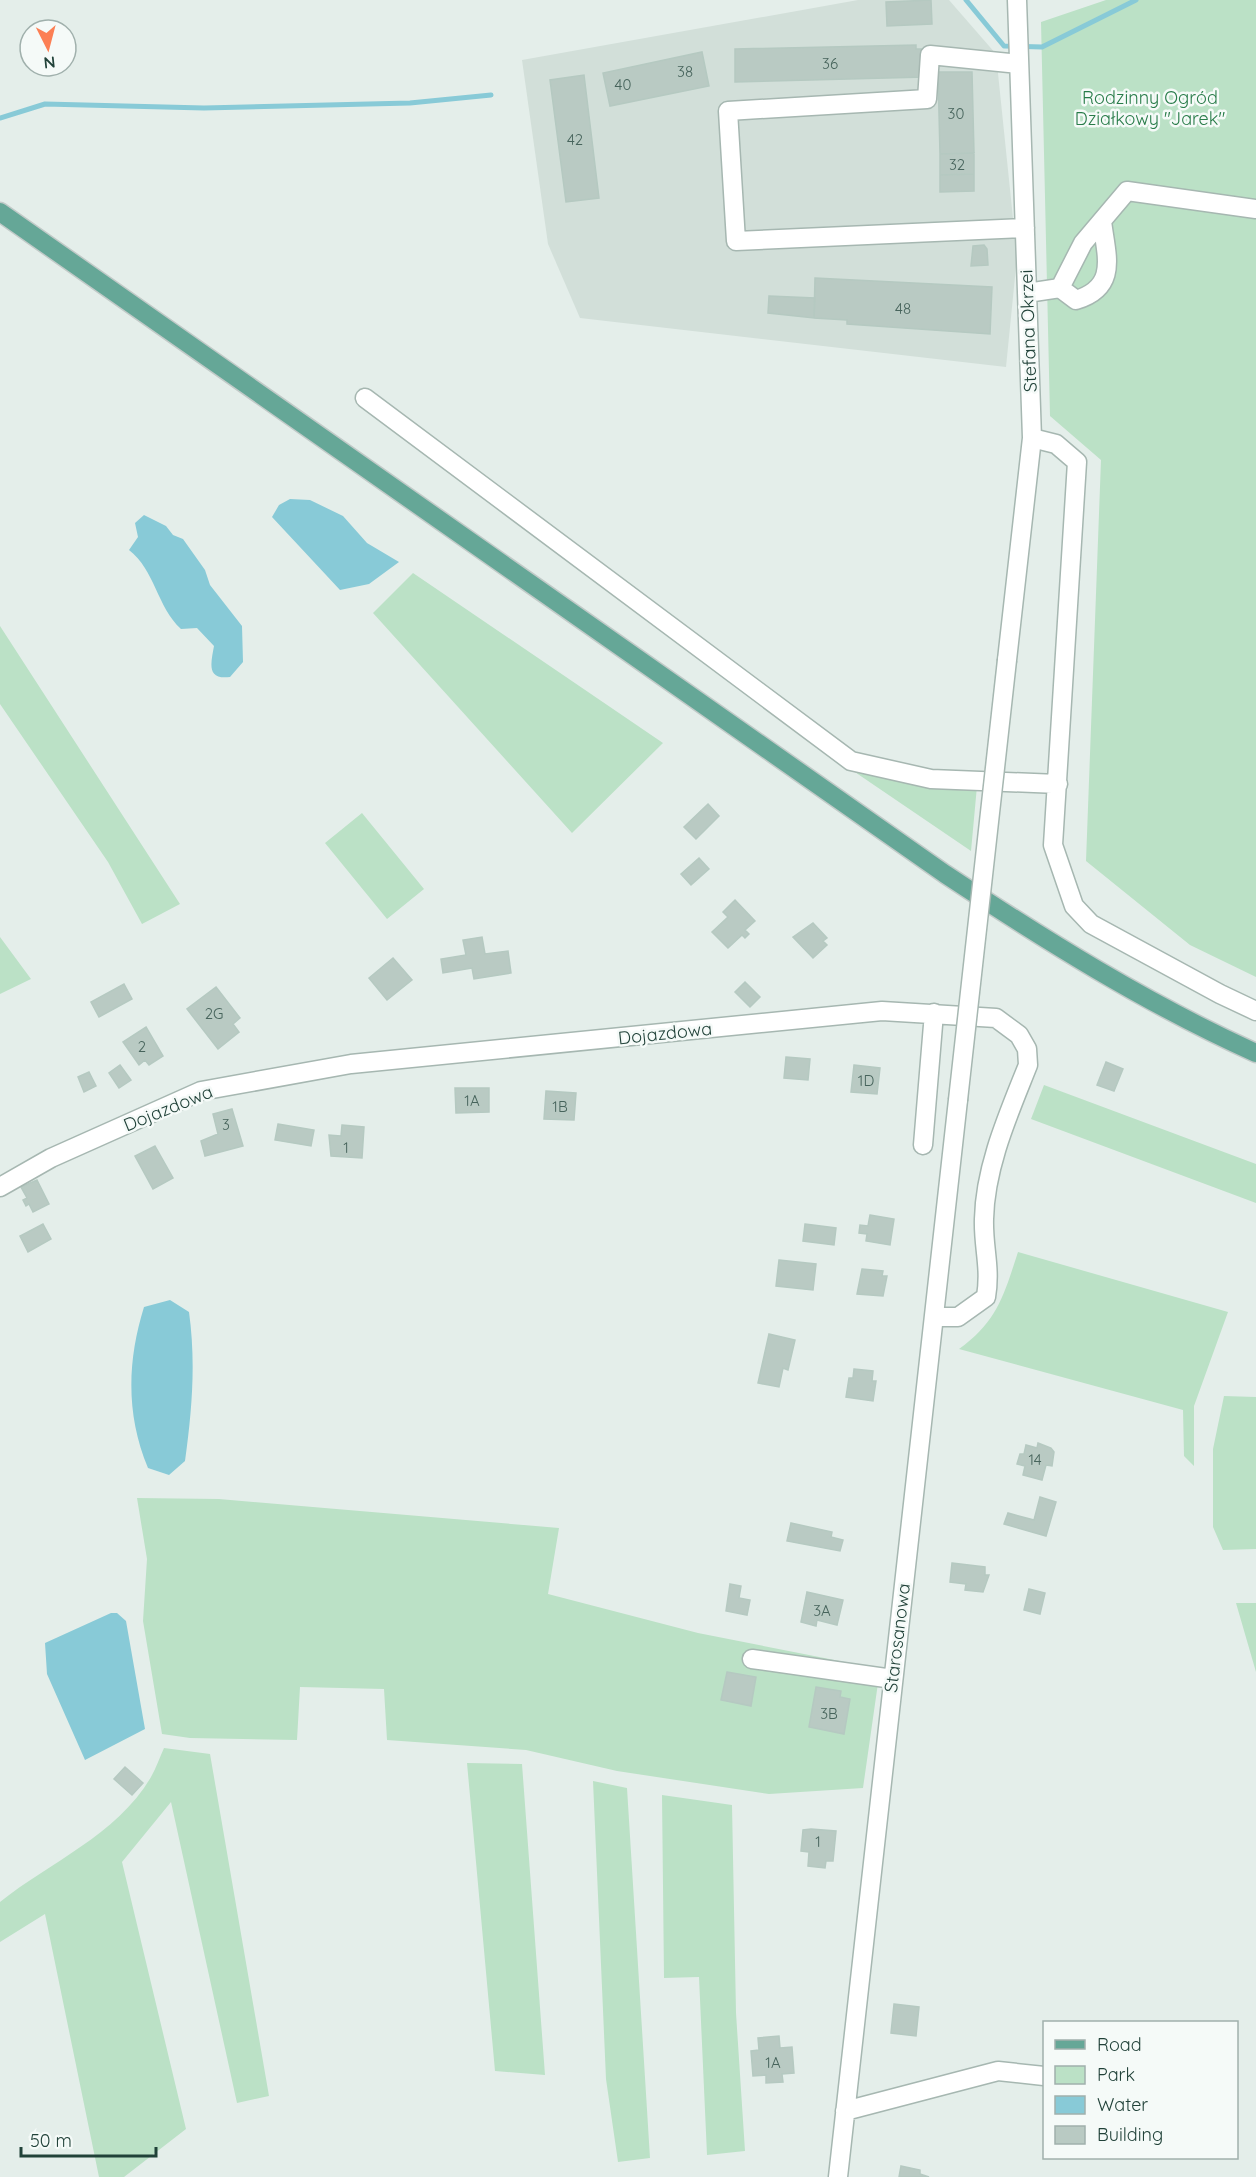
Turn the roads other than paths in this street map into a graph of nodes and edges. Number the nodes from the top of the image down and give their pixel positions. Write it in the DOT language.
graph roads {
  1 [pos="1017,0"];
  2 [pos="1019,61"];
  3 [pos="1256,209"];
  4 [pos="0,212"];
  5 [pos="1102,221"];
  6 [pos="1025,228"];
  7 [pos="1060,288"];
  8 [pos="1027,293"];
  9 [pos="365,398"];
  10 [pos="1032,438"];
  11 [pos="1058,784"];
  12 [pos="1256,1011"];
  13 [pos="934,1013"];
  14 [pos="1256,1053"];
  15 [pos="958,1100"];
  16 [pos="923,1144"];
  17 [pos="0,1186"];
  18 [pos="935,1317"];
  19 [pos="752,1659"];
  20 [pos="893,1679"];
  21 [pos="1043,2076"];
  22 [pos="845,2111"];
  23 [pos="838,2177"];
  1 -- 2 [label="street, Stefana Okrzei"];
  2 -- 6 [label="street, Stefana Okrzei"];
  2 -- 6 [label="street"];
  3 -- 5 [label="street"];
  4 -- 14 [label="main road"];
  5 -- 7 [label="street"];
  5 -- 7 [label="street"];
  6 -- 8 [label="street, Stefana Okrzei"];
  7 -- 8 [label="street"];
  8 -- 10 [label="street, Stefana Okrzei"];
  9 -- 11 [label="street"];
  10 -- 11 [label="street"];
  10 -- 15 [label="street, Stefana Okrzei, bridge"];
  11 -- 12 [label="street"];
  13 -- 16 [label="street"];
  13 -- 17 [label="street, Dojazdowa"];
  13 -- 18 [label="street, Dojazdowa"];
  15 -- 18 [label="street, Starosanowa"];
  18 -- 20 [label="street, Starosanowa"];
  19 -- 20 [label="street"];
  20 -- 22 [label="street, Starosanowa"];
  21 -- 22 [label="street"];
  22 -- 23 [label="street, Starosanowa"];
}
